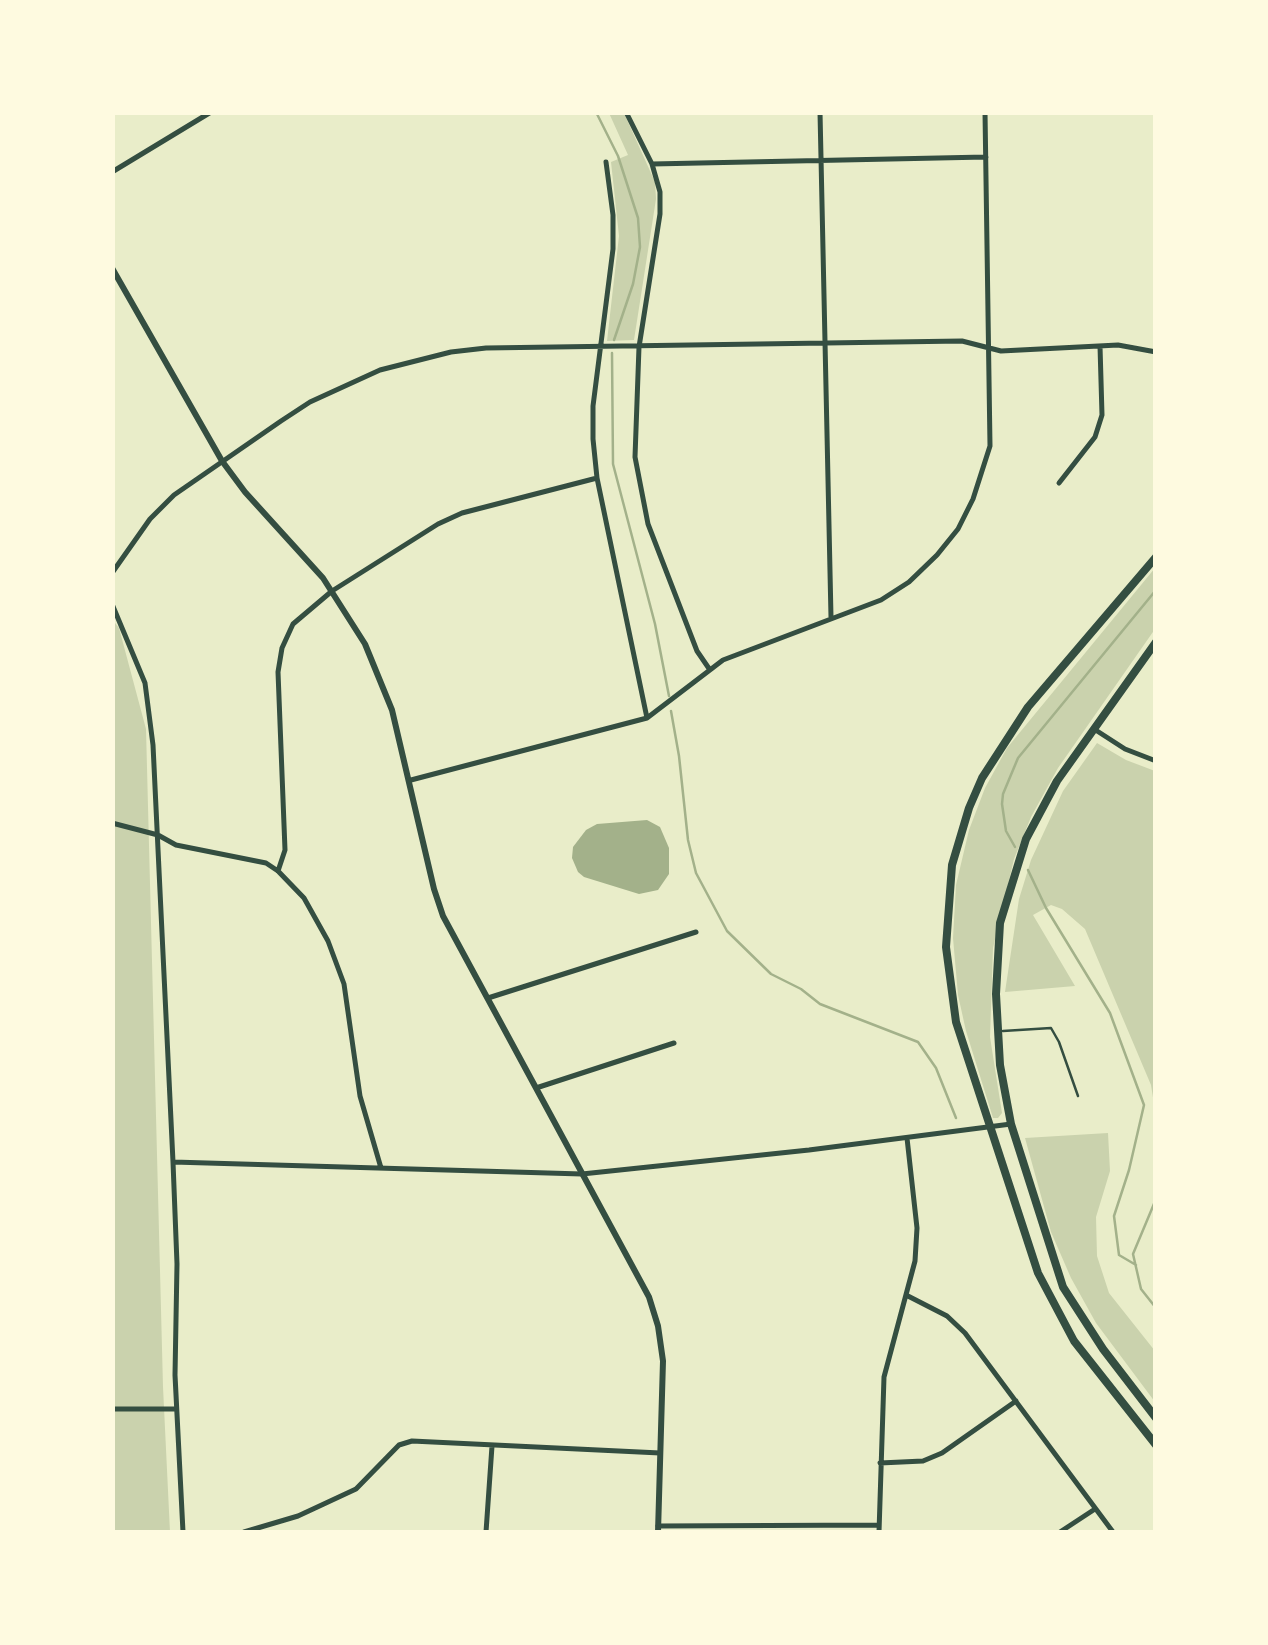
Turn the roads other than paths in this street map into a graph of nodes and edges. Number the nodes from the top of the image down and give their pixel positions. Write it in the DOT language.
graph roads {
  1 [pos="212,112"];
  2 [pos="626,112"];
  3 [pos="820,112"];
  4 [pos="986,112"];
  5 [pos="986,157"];
  6 [pos="820,160"];
  7 [pos="606,162"];
  8 [pos="652,164"];
  9 [pos="112,172"];
  10 [pos="112,268"];
  11 [pos="825,344"];
  12 [pos="988,345"];
  13 [pos="1100,346"];
  14 [pos="600,347"];
  15 [pos="639,347"];
  16 [pos="1156,352"];
  17 [pos="222,461"];
  18 [pos="597,478"];
  19 [pos="1059,482"];
  20 [pos="1156,556"];
  21 [pos="112,573"];
  22 [pos="332,591"];
  23 [pos="112,604"];
  24 [pos="832,618"];
  25 [pos="1156,642"];
  26 [pos="710,670"];
  27 [pos="647,718"];
  28 [pos="1094,729"];
  29 [pos="1156,761"];
  30 [pos="411,780"];
  31 [pos="112,823"];
  32 [pos="158,835"];
  33 [pos="278,871"];
  34 [pos="696,932"];
  35 [pos="488,998"];
  36 [pos="997,1031"];
  37 [pos="674,1043"];
  38 [pos="536,1088"];
  39 [pos="1078,1096"];
  40 [pos="1011,1124"];
  41 [pos="988,1127"];
  42 [pos="908,1138"];
  43 [pos="173,1162"];
  44 [pos="381,1168"];
  45 [pos="582,1174"];
  46 [pos="906,1295"];
  47 [pos="1016,1401"];
  48 [pos="112,1409"];
  49 [pos="176,1409"];
  50 [pos="1156,1418"];
  51 [pos="492,1445"];
  52 [pos="1156,1445"];
  53 [pos="660,1453"];
  54 [pos="880,1464"];
  55 [pos="1095,1509"];
  56 [pos="658,1529"];
  57 [pos="879,1529"];
  58 [pos="183,1532"];
  59 [pos="244,1532"];
  60 [pos="486,1532"];
  61 [pos="1060,1532"];
  62 [pos="1112,1532"];
  1 -- 9 [label="street"];
  2 -- 8 [label="street"];
  3 -- 6 [label="street"];
  4 -- 5 [label="street"];
  5 -- 6 [label="street"];
  5 -- 12 [label="street"];
  6 -- 8 [label="street"];
  6 -- 11 [label="street"];
  7 -- 14 [label="street"];
  8 -- 15 [label="street"];
  10 -- 17 [label="street"];
  11 -- 12 [label="street"];
  11 -- 15 [label="street"];
  11 -- 24 [label="street"];
  12 -- 13 [label="street"];
  12 -- 24 [label="street"];
  13 -- 16 [label="street"];
  13 -- 19 [label="street"];
  14 -- 15 [label="street"];
  14 -- 17 [label="street"];
  14 -- 18 [label="street"];
  15 -- 26 [label="street"];
  17 -- 21 [label="street"];
  17 -- 22 [label="street"];
  18 -- 22 [label="street"];
  18 -- 27 [label="street"];
  20 -- 41 [label="main road"];
  22 -- 30 [label="street"];
  22 -- 33 [label="street"];
  23 -- 32 [label="street"];
  24 -- 26 [label="street"];
  25 -- 28 [label="main road"];
  26 -- 27 [label="street"];
  27 -- 30 [label="street"];
  28 -- 29 [label="street"];
  28 -- 36 [label="main road"];
  30 -- 35 [label="street"];
  31 -- 32 [label="street"];
  32 -- 33 [label="street"];
  32 -- 43 [label="street"];
  33 -- 44 [label="street"];
  34 -- 35 [label="street"];
  35 -- 38 [label="street"];
  36 -- 39 [label="lane"];
  36 -- 40 [label="main road"];
  37 -- 38 [label="street"];
  38 -- 45 [label="street"];
  40 -- 41 [label="street"];
  40 -- 50 [label="main road"];
  41 -- 42 [label="street"];
  41 -- 52 [label="main road"];
  42 -- 45 [label="street"];
  42 -- 46 [label="street"];
  43 -- 44 [label="street"];
  43 -- 49 [label="street"];
  44 -- 45 [label="street"];
  45 -- 53 [label="street"];
  46 -- 47 [label="street"];
  46 -- 54 [label="street"];
  47 -- 54 [label="street"];
  47 -- 55 [label="street"];
  48 -- 49 [label="street"];
  49 -- 58 [label="street"];
  51 -- 53 [label="street"];
  51 -- 59 [label="street"];
  51 -- 60 [label="street"];
  53 -- 56 [label="street"];
  54 -- 57 [label="street"];
  55 -- 61 [label="street"];
  55 -- 62 [label="street"];
  56 -- 57 [label="street"];
}
